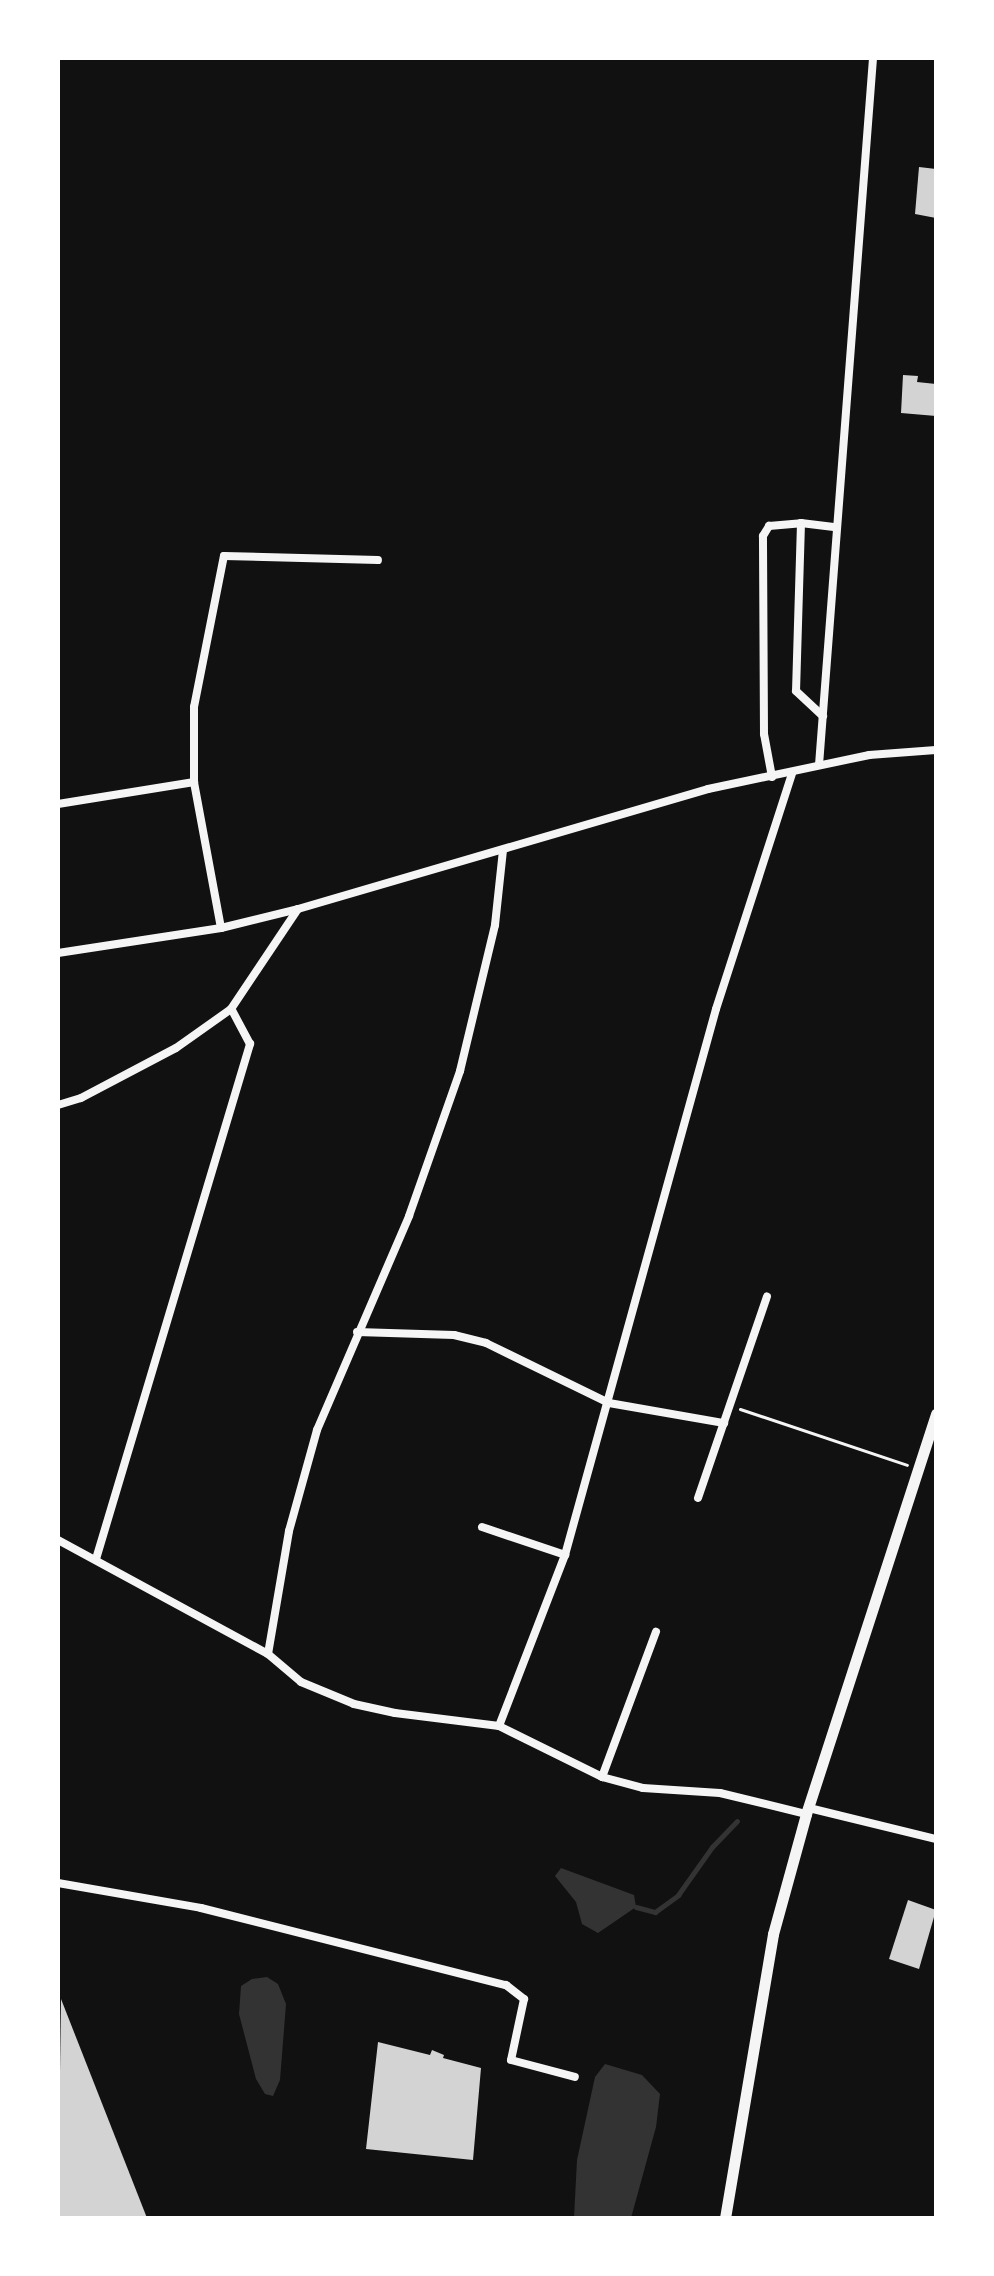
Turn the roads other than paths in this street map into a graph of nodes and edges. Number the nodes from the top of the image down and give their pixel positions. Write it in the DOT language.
graph roads {
  1 [pos="873,58"];
  2 [pos="801,523"];
  3 [pos="836,527"];
  4 [pos="378,560"];
  5 [pos="823,716"];
  6 [pos="936,750"];
  7 [pos="819,765"];
  8 [pos="792,773"];
  9 [pos="772,777"];
  10 [pos="194,782"];
  11 [pos="58,804"];
  12 [pos="503,850"];
  13 [pos="298,909"];
  14 [pos="221,928"];
  15 [pos="58,953"];
  16 [pos="231,1009"];
  17 [pos="58,1105"];
  18 [pos="767,1296"];
  19 [pos="357,1332"];
  20 [pos="609,1403"];
  21 [pos="936,1416"];
  22 [pos="724,1423"];
  23 [pos="698,1498"];
  24 [pos="482,1527"];
  25 [pos="58,1540"];
  26 [pos="565,1555"];
  27 [pos="96,1559"];
  28 [pos="656,1632"];
  29 [pos="268,1654"];
  30 [pos="499,1726"];
  31 [pos="602,1777"];
  32 [pos="808,1811"];
  33 [pos="936,1839"];
  34 [pos="58,1883"];
  35 [pos="575,2077"];
  36 [pos="725,2218"];
  1 -- 3 [label="street"];
  2 -- 3 [label="street"];
  2 -- 5 [label="street"];
  2 -- 9 [label="street"];
  3 -- 5 [label="street"];
  4 -- 10 [label="street"];
  5 -- 7 [label="street"];
  6 -- 7 [label="street"];
  7 -- 8 [label="street"];
  8 -- 9 [label="street"];
  8 -- 20 [label="street"];
  9 -- 12 [label="street"];
  10 -- 11 [label="street"];
  10 -- 14 [label="street"];
  12 -- 13 [label="street"];
  12 -- 19 [label="street"];
  13 -- 14 [label="street"];
  13 -- 16 [label="street"];
  14 -- 15 [label="street"];
  16 -- 17 [label="street"];
  16 -- 27 [label="street"];
  18 -- 22 [label="street"];
  19 -- 20 [label="street"];
  19 -- 29 [label="street"];
  20 -- 22 [label="street"];
  20 -- 26 [label="street"];
  21 -- 32 [label="street"];
  22 -- 23 [label="street"];
  24 -- 26 [label="street"];
  25 -- 27 [label="street"];
  26 -- 30 [label="street"];
  27 -- 29 [label="street"];
  28 -- 31 [label="street"];
  29 -- 30 [label="street"];
  30 -- 31 [label="street"];
  31 -- 32 [label="street"];
  32 -- 33 [label="street"];
  32 -- 36 [label="street"];
  34 -- 35 [label="street"];
}
